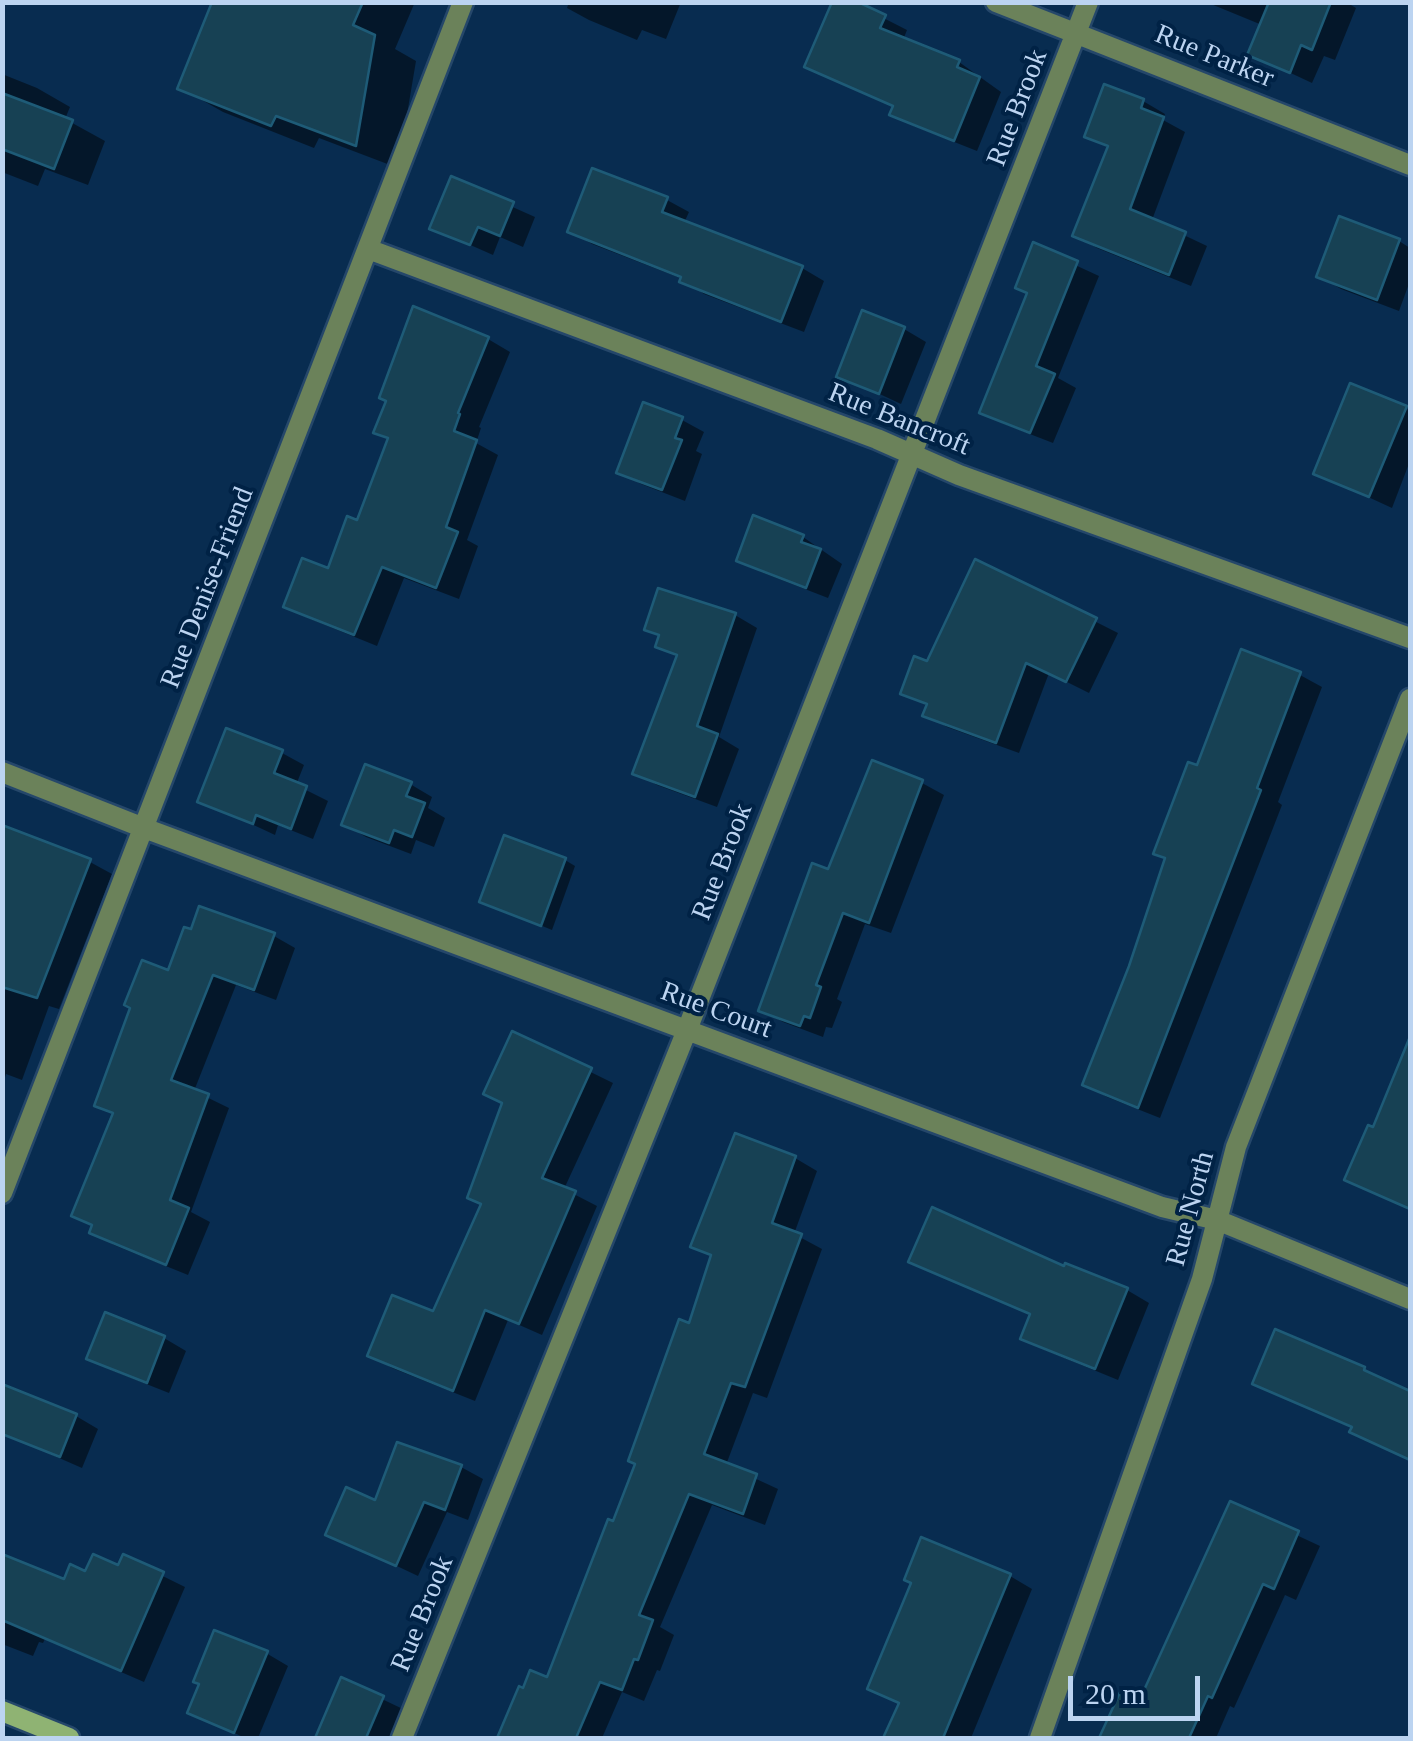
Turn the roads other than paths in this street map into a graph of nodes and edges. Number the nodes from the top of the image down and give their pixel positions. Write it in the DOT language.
graph roads {
  1 [pos="463,2"];
  2 [pos="996,2"];
  3 [pos="1088,2"];
  4 [pos="1076,33"];
  5 [pos="1410,165"];
  6 [pos="368,248"];
  7 [pos="912,456"];
  8 [pos="1410,638"];
  9 [pos="1410,699"];
  10 [pos="2,772"];
  11 [pos="144,828"];
  12 [pos="688,1030"];
  13 [pos="2,1192"];
  14 [pos="1217,1220"];
  15 [pos="1410,1299"];
  16 [pos="2,1711"];
  17 [pos="69,1738"];
  18 [pos="402,1738"];
  19 [pos="1040,1738"];
  1 -- 6 [label="street, Rue Denise-Friend"];
  2 -- 4 [label="street, Rue Parker"];
  3 -- 4 [label="street, Rue Brook"];
  4 -- 5 [label="street, Rue Parker"];
  4 -- 7 [label="street, Rue Brook"];
  6 -- 7 [label="street, Rue Bancroft"];
  6 -- 11 [label="street, Rue Denise-Friend"];
  7 -- 8 [label="street, Rue Bancroft"];
  7 -- 12 [label="street, Rue Brook"];
  9 -- 14 [label="street, Rue North"];
  10 -- 11 [label="street, Rue Court"];
  11 -- 12 [label="street, Rue Court"];
  11 -- 13 [label="street, Rue Denise-Friend"];
  12 -- 14 [label="street, Rue Court"];
  12 -- 18 [label="street, Rue Brook"];
  14 -- 15 [label="street, Rue Court"];
  14 -- 19 [label="street, Rue North"];
  16 -- 17 [label="street"];
}
